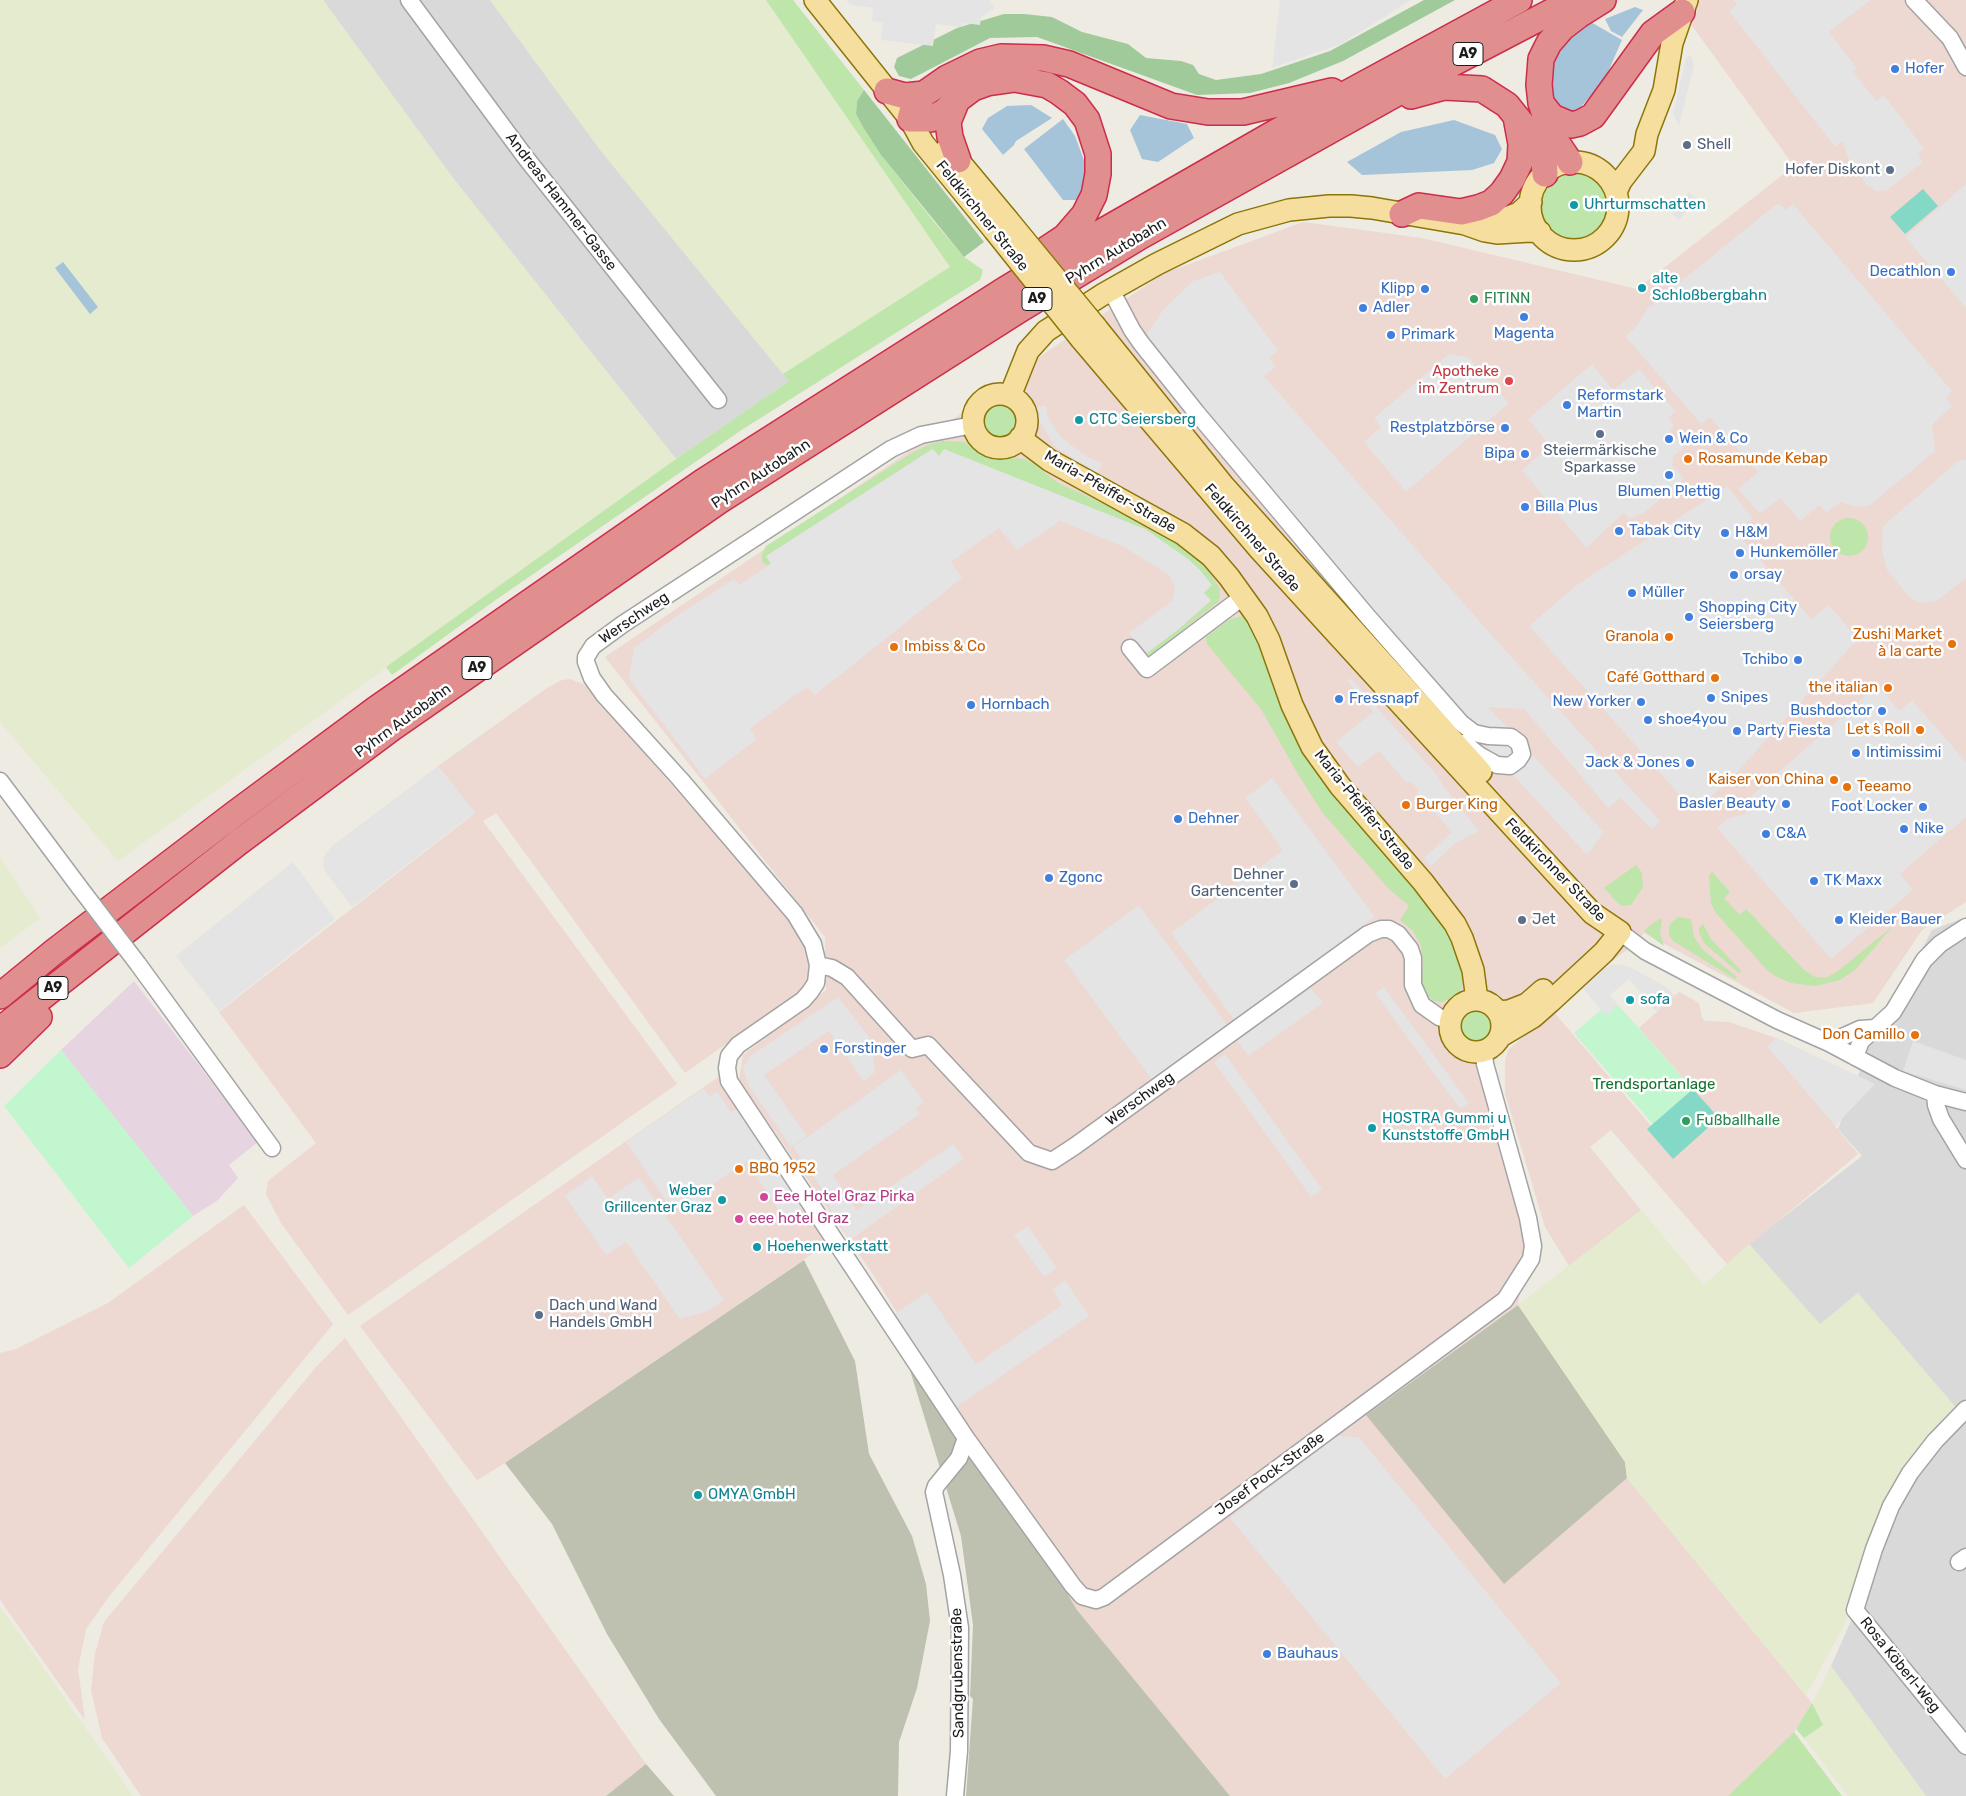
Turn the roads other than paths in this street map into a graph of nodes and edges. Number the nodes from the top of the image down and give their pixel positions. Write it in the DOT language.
graph roads {
  1 [pos="409,0"];
  2 [pos="815,0"];
  3 [pos="1519,0"];
  4 [pos="1574,0"];
  5 [pos="1603,0"];
  6 [pos="1914,0"];
  7 [pos="1684,6"];
  8 [pos="1966,67"];
  9 [pos="1366,82"];
  10 [pos="887,91"];
  11 [pos="924,94"];
  12 [pos="957,100"];
  13 [pos="1541,103"];
  14 [pos="1363,111"];
  15 [pos="1516,117"];
  16 [pos="910,119"];
  17 [pos="1647,134"];
  18 [pos="958,160"];
  19 [pos="1570,162"];
  20 [pos="1598,169"];
  21 [pos="1545,174"];
  22 [pos="1616,192"];
  23 [pos="1531,202"];
  24 [pos="1402,214"];
  25 [pos="1465,224"];
  26 [pos="1001,225"];
  27 [pos="1540,232"];
  28 [pos="1006,289"];
  29 [pos="1111,290"];
  30 [pos="1089,333"];
  31 [pos="1010,396"];
  32 [pos="718,400"];
  33 [pos="973,425"];
  34 [pos="1020,438"];
  35 [pos="1244,596"];
  36 [pos="1130,648"];
  37 [pos="1434,717"];
  38 [pos="0,781"];
  39 [pos="1966,927"];
  40 [pos="1620,932"];
  41 [pos="106,946"];
  42 [pos="818,965"];
  43 [pos="0,996"];
  44 [pos="1477,1000"];
  45 [pos="1498,1012"];
  46 [pos="1450,1021"];
  47 [pos="1875,1028"];
  48 [pos="0,1030"];
  49 [pos="1501,1036"];
  50 [pos="1829,1044"];
  51 [pos="1484,1052"];
  52 [pos="0,1055"];
  53 [pos="1855,1057"];
  54 [pos="1935,1094"];
  55 [pos="1966,1102"];
  56 [pos="272,1148"];
  57 [pos="1966,1160"];
  58 [pos="894,1330"];
  59 [pos="1966,1408"];
  60 [pos="966,1438"];
  61 [pos="1966,1746"];
  62 [pos="955,1796"];
  1 -- 32 [label="street, Andreas Hammer-Gasse"];
  2 -- 10 [label="main road, Feldkirchner Straße"];
  3 -- 9 [label="highway, Pyhrn Autobahn / A9"];
  4 -- 14 [label="highway, Pyhrn Autobahn / A9"];
  5 -- 13 [label="highway"];
  6 -- 8 [label="street"];
  7 -- 13 [label="highway"];
  7 -- 17 [label="main road"];
  9 -- 11 [label="highway"];
  9 -- 28 [label="highway, Pyhrn Autobahn / A9"];
  10 -- 11 [label="highway"];
  10 -- 16 [label="main road, Feldkirchner Straße"];
  11 -- 16 [label="highway"];
  12 -- 16 [label="highway"];
  12 -- 18 [label="highway"];
  12 -- 28 [label="highway"];
  13 -- 19 [label="highway"];
  14 -- 15 [label="highway"];
  14 -- 41 [label="highway, Pyhrn Autobahn / A9"];
  15 -- 21 [label="highway"];
  15 -- 24 [label="highway"];
  16 -- 18 [label="main road, Feldkirchner Straße"];
  16 -- 26 [label="main road, Feldkirchner Straße"];
  17 -- 20 [label="main road"];
  17 -- 22 [label="main road"];
  18 -- 26 [label="main road, Feldkirchner Straße"];
  19 -- 20 [label="main road"];
  19 -- 21 [label="main road"];
  20 -- 22 [label="main road"];
  21 -- 23 [label="main road"];
  22 -- 27 [label="main road"];
  23 -- 25 [label="main road"];
  23 -- 27 [label="main road"];
  24 -- 25 [label="main road"];
  24 -- 29 [label="main road"];
  25 -- 27 [label="main road"];
  26 -- 30 [label="main road, Feldkirchner Straße, bridge"];
  28 -- 43 [label="highway, Pyhrn Autobahn / A9"];
  29 -- 31 [label="main road"];
  29 -- 37 [label="street"];
  30 -- 37 [label="main road, Feldkirchner Straße"];
  30 -- 40 [label="main road, Feldkirchner Straße"];
  31 -- 33 [label="main road"];
  31 -- 34 [label="main road"];
  33 -- 34 [label="main road"];
  33 -- 42 [label="street, Werschweg"];
  34 -- 35 [label="main road, Maria-Pfeiffer-Straße"];
  35 -- 36 [label="street"];
  35 -- 44 [label="main road, Maria-Pfeiffer-Straße"];
  37 -- 40 [label="main road, Feldkirchner Straße"];
  38 -- 56 [label="street, bridge"];
  39 -- 47 [label="street"];
  40 -- 45 [label="main road"];
  40 -- 49 [label="main road"];
  40 -- 50 [label="street, Feldkirchner Straße"];
  41 -- 48 [label="highway, Pyhrn Autobahn / A9"];
  41 -- 52 [label="highway"];
  42 -- 46 [label="street, Werschweg"];
  42 -- 58 [label="street, Werschweg"];
  44 -- 45 [label="main road"];
  44 -- 46 [label="main road"];
  45 -- 49 [label="main road"];
  46 -- 51 [label="main road"];
  47 -- 50 [label="street"];
  47 -- 53 [label="street"];
  49 -- 51 [label="main road"];
  50 -- 53 [label="street, Feldkirchner Straße"];
  51 -- 60 [label="street, Josef Pock-Straße"];
  53 -- 54 [label="street, Feldkirchner Straße"];
  54 -- 55 [label="street, Feldkirchner Straße"];
  54 -- 57 [label="street"];
  58 -- 60 [label="street, Josef Pock-Straße"];
  59 -- 61 [label="street, Rosa Köberl-Weg"];
  60 -- 62 [label="street, Sandgrubenstraße"];
}
